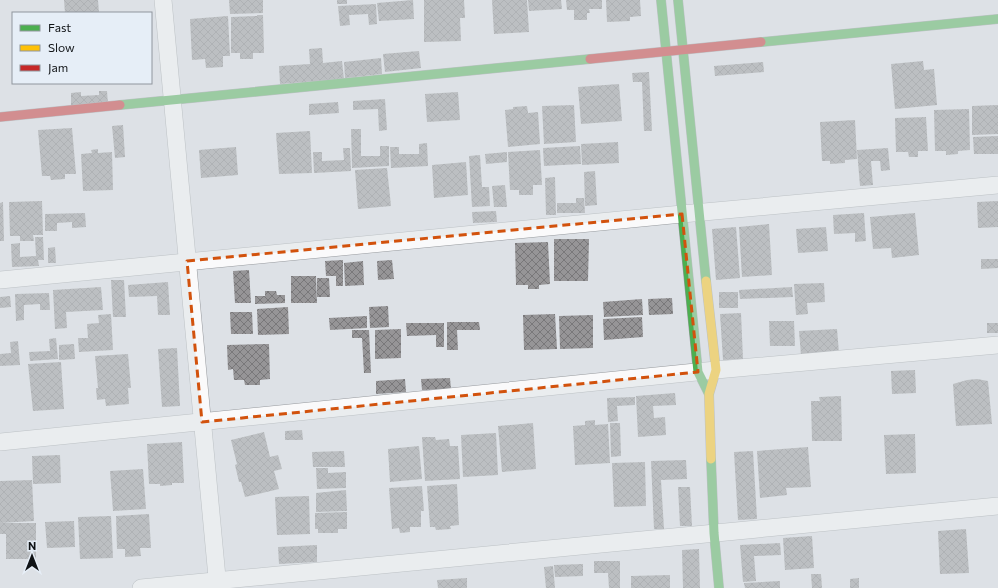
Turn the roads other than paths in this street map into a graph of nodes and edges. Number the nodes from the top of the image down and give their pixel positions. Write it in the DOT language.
graph roads {
  1 [pos="163,0"];
  2 [pos="661,0"];
  3 [pos="678,0"];
  4 [pos="998,19"];
  5 [pos="683,50"];
  6 [pos="666,51"];
  7 [pos="172,100"];
  8 [pos="0,117"];
  9 [pos="998,185"];
  10 [pos="690,213"];
  11 [pos="187,262"];
  12 [pos="0,280"];
  13 [pos="998,345"];
  14 [pos="716,370"];
  15 [pos="698,372"];
  16 [pos="709,394"];
  17 [pos="202,422"];
  18 [pos="0,442"];
  19 [pos="998,506"];
  20 [pos="714,533"];
  21 [pos="217,584"];
  22 [pos="141,588"];
  23 [pos="719,588"];
  1 -- 7 [label="street"];
  2 -- 6 [label="street"];
  3 -- 5 [label="street"];
  4 -- 5 [label="street"];
  5 -- 6 [label="street"];
  5 -- 10 [label="street"];
  6 -- 7 [label="street"];
  6 -- 10 [label="street"];
  7 -- 8 [label="street"];
  7 -- 11 [label="street"];
  9 -- 10 [label="street"];
  10 -- 11 [label="street"];
  10 -- 14 [label="street"];
  10 -- 15 [label="street"];
  11 -- 12 [label="street"];
  11 -- 17 [label="street"];
  13 -- 14 [label="street"];
  14 -- 15 [label="street"];
  14 -- 16 [label="street"];
  15 -- 16 [label="street"];
  15 -- 17 [label="street"];
  16 -- 20 [label="street"];
  17 -- 18 [label="street"];
  17 -- 21 [label="street"];
  19 -- 20 [label="street"];
  20 -- 21 [label="street"];
  20 -- 23 [label="street"];
  21 -- 22 [label="street"];
}
